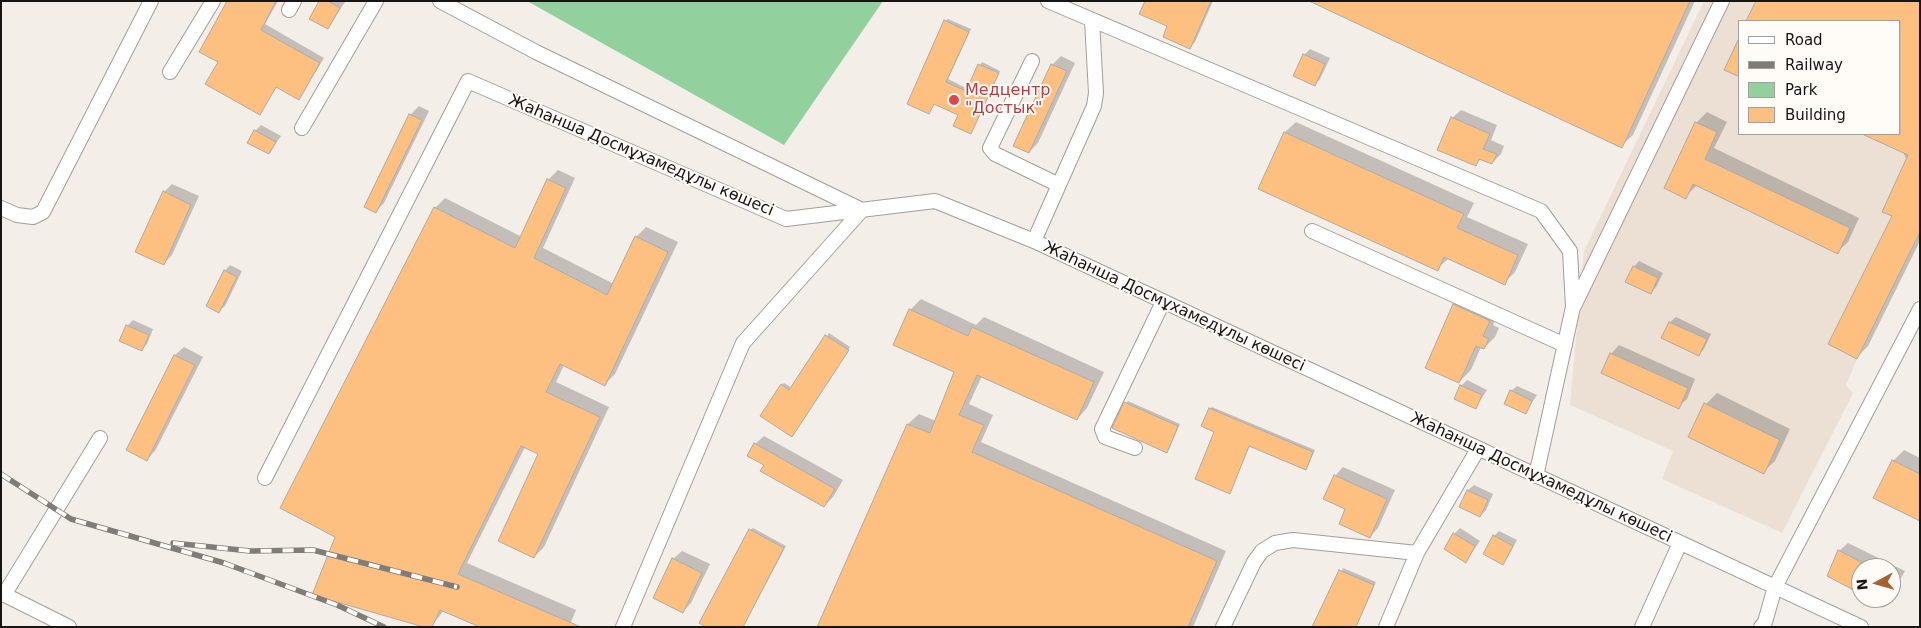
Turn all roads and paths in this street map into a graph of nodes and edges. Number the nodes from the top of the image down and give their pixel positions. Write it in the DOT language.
graph roads {
  1 [pos="151,1"];
  2 [pos="213,1"];
  3 [pos="376,1"];
  4 [pos="440,1"];
  5 [pos="1048,1"];
  6 [pos="1722,1"];
  7 [pos="1092,20"];
  8 [pos="1032,61"];
  9 [pos="170,72"];
  10 [pos="302,128"];
  11 [pos="1059,185"];
  12 [pos="1,208"];
  13 [pos="862,210"];
  14 [pos="1312,231"];
  15 [pos="1034,241"];
  16 [pos="1163,302"];
  17 [pos="1574,307"];
  18 [pos="1920,309"];
  19 [pos="1565,345"];
  20 [pos="100,438"];
  21 [pos="1136,448"];
  22 [pos="1478,449"];
  23 [pos="1536,476"];
  24 [pos="264,478"];
  25 [pos="1680,543"];
  26 [pos="1417,553"];
  27 [pos="1775,587"];
  28 [pos="3,594"];
  29 [pos="69,627"];
  30 [pos="623,627"];
  31 [pos="1222,627"];
  32 [pos="1386,627"];
  33 [pos="1642,627"];
  34 [pos="1761,627"];
  35 [pos="1861,627"];
  1 -- 12 [label="street"];
  2 -- 9 [label="street"];
  3 -- 10 [label="street"];
  4 -- 13 [label="street"];
  5 -- 7 [label="street"];
  6 -- 17 [label="street"];
  7 -- 11 [label="street"];
  7 -- 17 [label="street"];
  8 -- 11 [label="street"];
  11 -- 15 [label="street"];
  13 -- 15 [label="street, Жаһанша Досмұхамедұлы көшесі"];
  13 -- 24 [label="street, Жаһанша Досмұхамедұлы көшесі"];
  13 -- 30 [label="street"];
  14 -- 19 [label="street"];
  15 -- 16 [label="street, Жаһанша Досмұхамедұлы көшесі"];
  16 -- 21 [label="street"];
  16 -- 22 [label="street, Жаһанша Досмұхамедұлы көшесі"];
  17 -- 19 [label="street"];
  18 -- 27 [label="street"];
  19 -- 23 [label="street"];
  20 -- 28 [label="street"];
  22 -- 23 [label="street, Жаһанша Досмұхамедұлы көшесі"];
  22 -- 26 [label="street"];
  23 -- 25 [label="street, Жаһанша Досмұхамедұлы көшесі"];
  25 -- 27 [label="street, Жаһанша Досмұхамедұлы көшесі"];
  25 -- 33 [label="street"];
  26 -- 31 [label="street"];
  26 -- 32 [label="street"];
  27 -- 34 [label="street"];
  27 -- 35 [label="street, Жаһанша Досмұхамедұлы көшесі"];
  28 -- 29 [label="street"];
}
